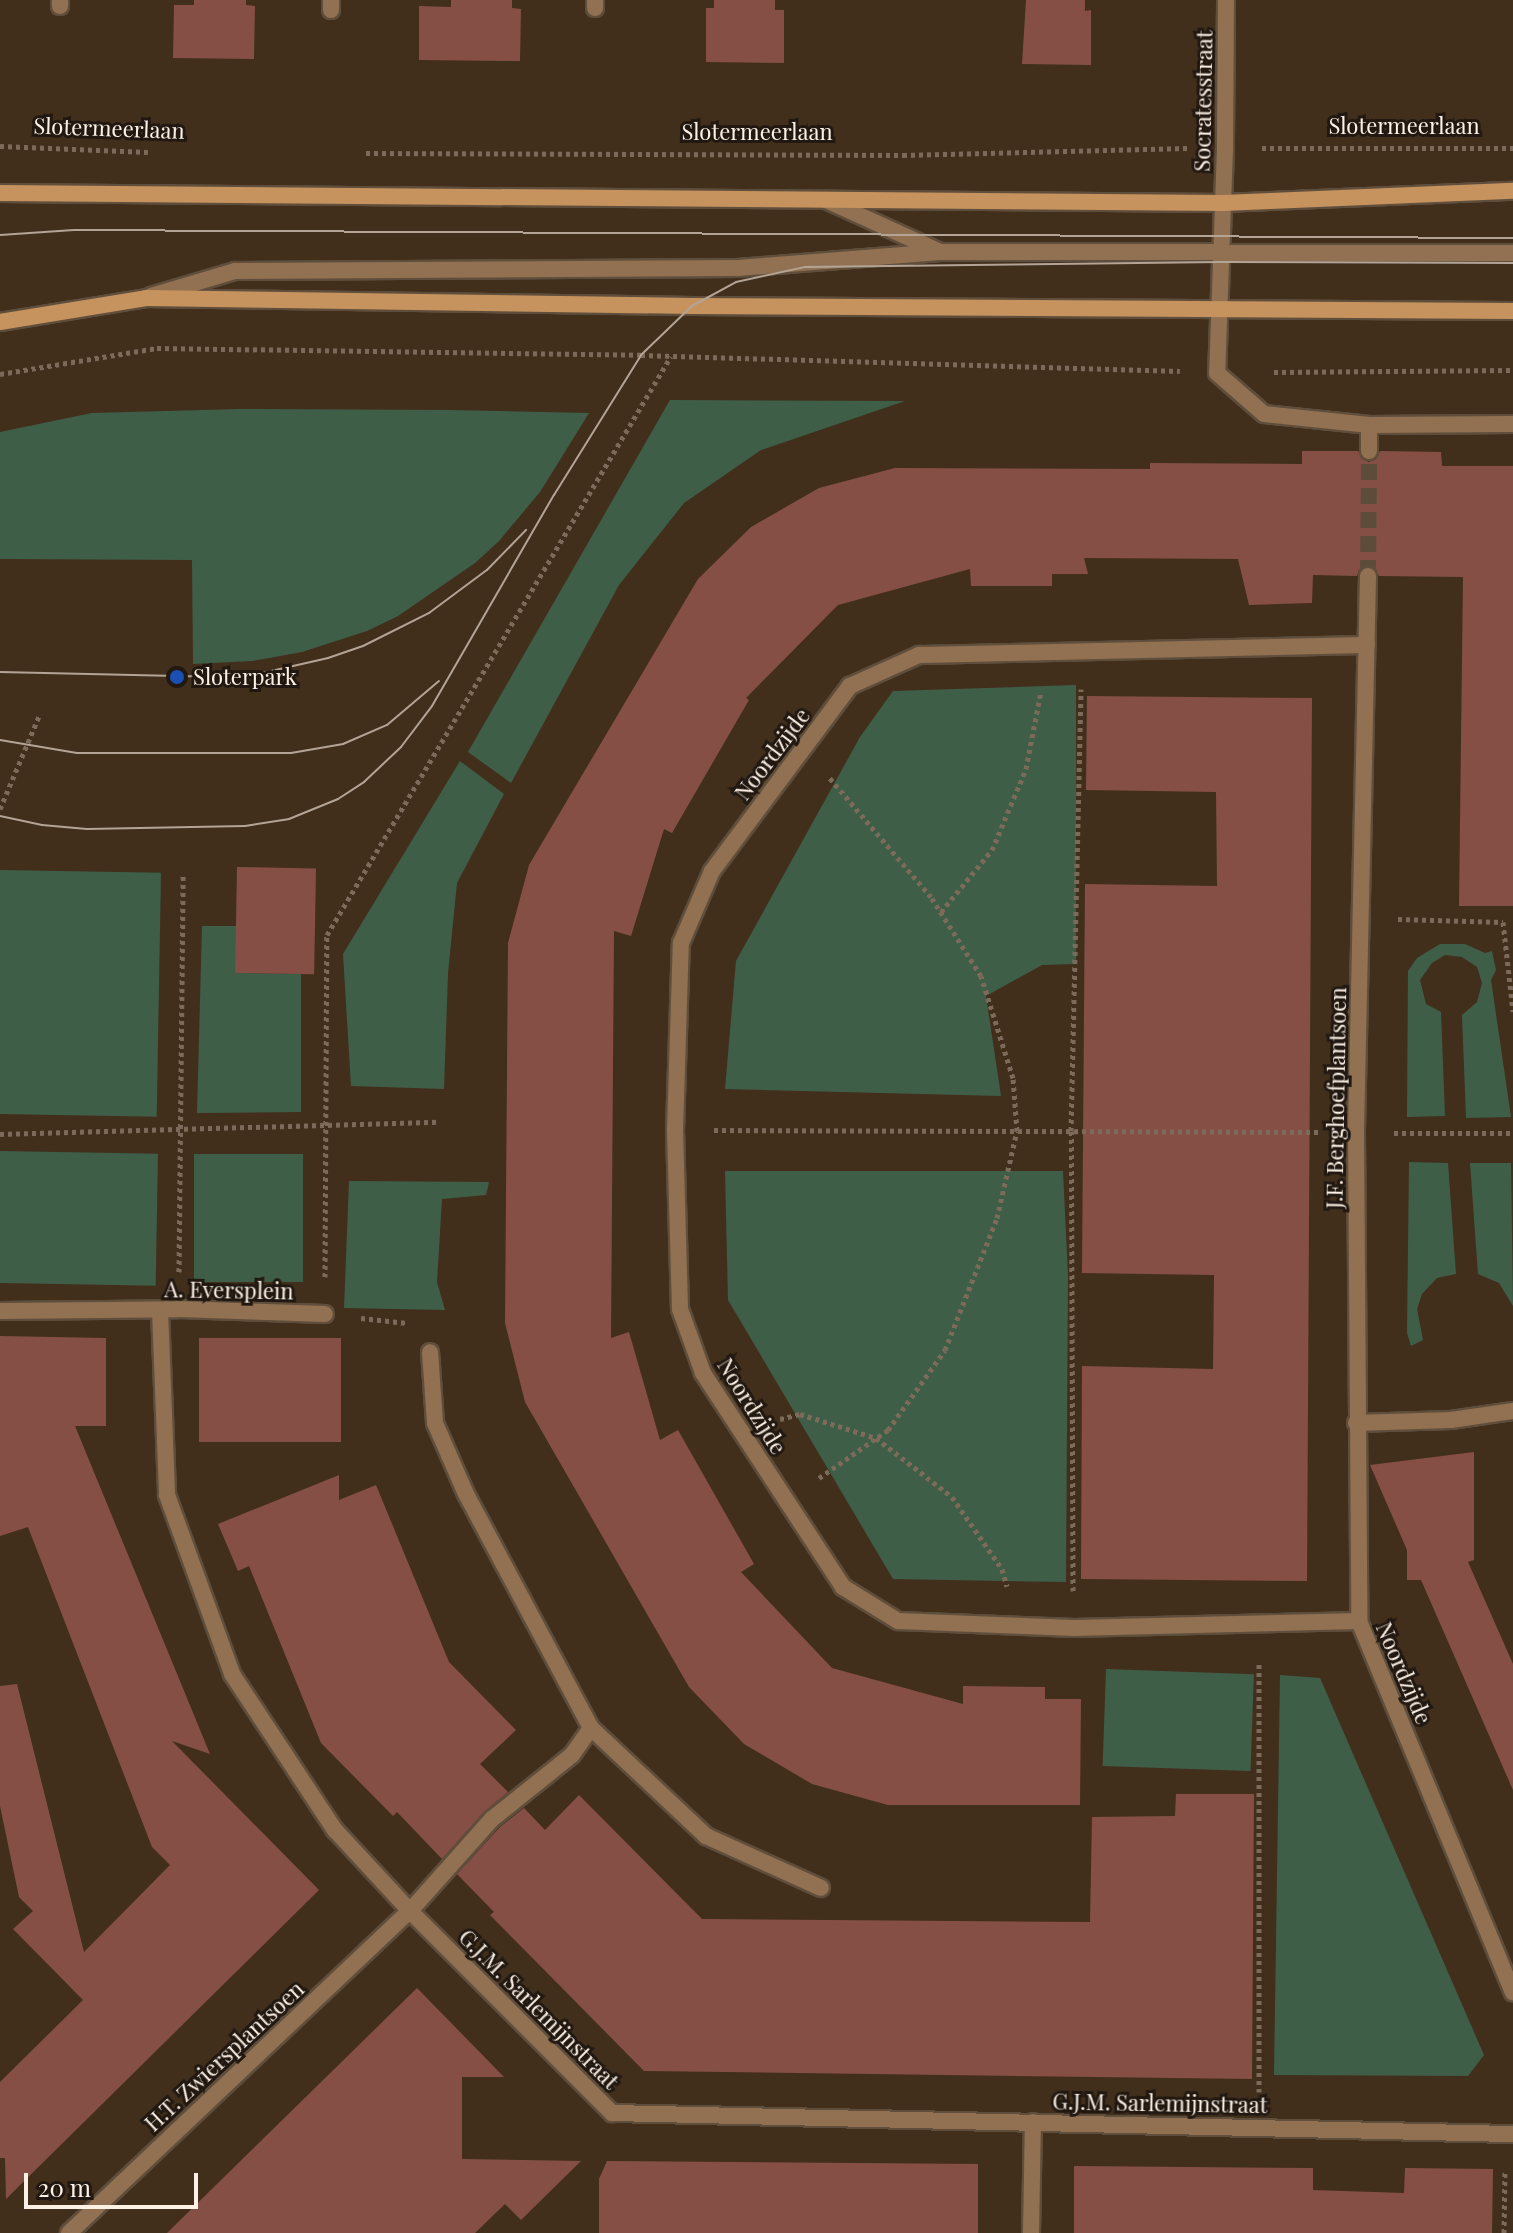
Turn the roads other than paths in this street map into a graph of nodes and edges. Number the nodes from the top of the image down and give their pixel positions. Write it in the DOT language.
graph roads {
  1 [pos="1226,0"];
  2 [pos="1513,191"];
  3 [pos="0,193"];
  4 [pos="826,200"];
  5 [pos="1223,203"];
  6 [pos="940,252"];
  7 [pos="1222,252"];
  8 [pos="1513,253"];
  9 [pos="146,298"];
  10 [pos="1219,310"];
  11 [pos="1513,311"];
  12 [pos="0,322"];
  13 [pos="1513,424"];
  14 [pos="1369,425"];
  15 [pos="1369,451"];
  16 [pos="1368,576"];
  17 [pos="1367,645"];
  18 [pos="160,1310"];
  19 [pos="0,1311"];
  20 [pos="325,1314"];
  21 [pos="430,1352"];
  22 [pos="1513,1411"];
  23 [pos="1356,1423"];
  24 [pos="1359,1621"];
  25 [pos="591,1728"];
  26 [pos="821,1888"];
  27 [pos="410,1911"];
  28 [pos="1513,1992"];
  29 [pos="1033,2122"];
  30 [pos="1509,2134"];
  31 [pos="69,2233"];
  32 [pos="1031,2233"];
  1 -- 5 [label="street, Socratesstraat"];
  2 -- 5 [label="main road"];
  3 -- 4 [label="main road"];
  4 -- 5 [label="main road"];
  4 -- 6 [label="street"];
  5 -- 7 [label="street, Socratesstraat"];
  6 -- 7 [label="street"];
  6 -- 9 [label="street"];
  7 -- 8 [label="street"];
  7 -- 10 [label="street, Socratesstraat"];
  9 -- 10 [label="main road"];
  9 -- 12 [label="main road"];
  10 -- 11 [label="main road"];
  10 -- 14 [label="street"];
  13 -- 14 [label="street"];
  14 -- 15 [label="street"];
  16 -- 17 [label="street, J.F. Berghoefplantsoen"];
  17 -- 23 [label="street, J.F. Berghoefplantsoen"];
  17 -- 24 [label="street, Noordzijde"];
  18 -- 19 [label="street, A. Eversplein"];
  18 -- 20 [label="street, A. Eversplein"];
  18 -- 27 [label="street, G.J.M. Sarlemijnstraat"];
  21 -- 25 [label="street"];
  22 -- 23 [label="street"];
  23 -- 24 [label="street, J.F. Berghoefplantsoen"];
  24 -- 28 [label="street, Noordzijde"];
  25 -- 26 [label="street"];
  25 -- 27 [label="street, H.T. Zwiersplantsoen"];
  27 -- 29 [label="street, G.J.M. Sarlemijnstraat"];
  27 -- 31 [label="street, H.T. Zwiersplantsoen"];
  29 -- 30 [label="street, G.J.M. Sarlemijnstraat"];
  29 -- 32 [label="street"];
}
